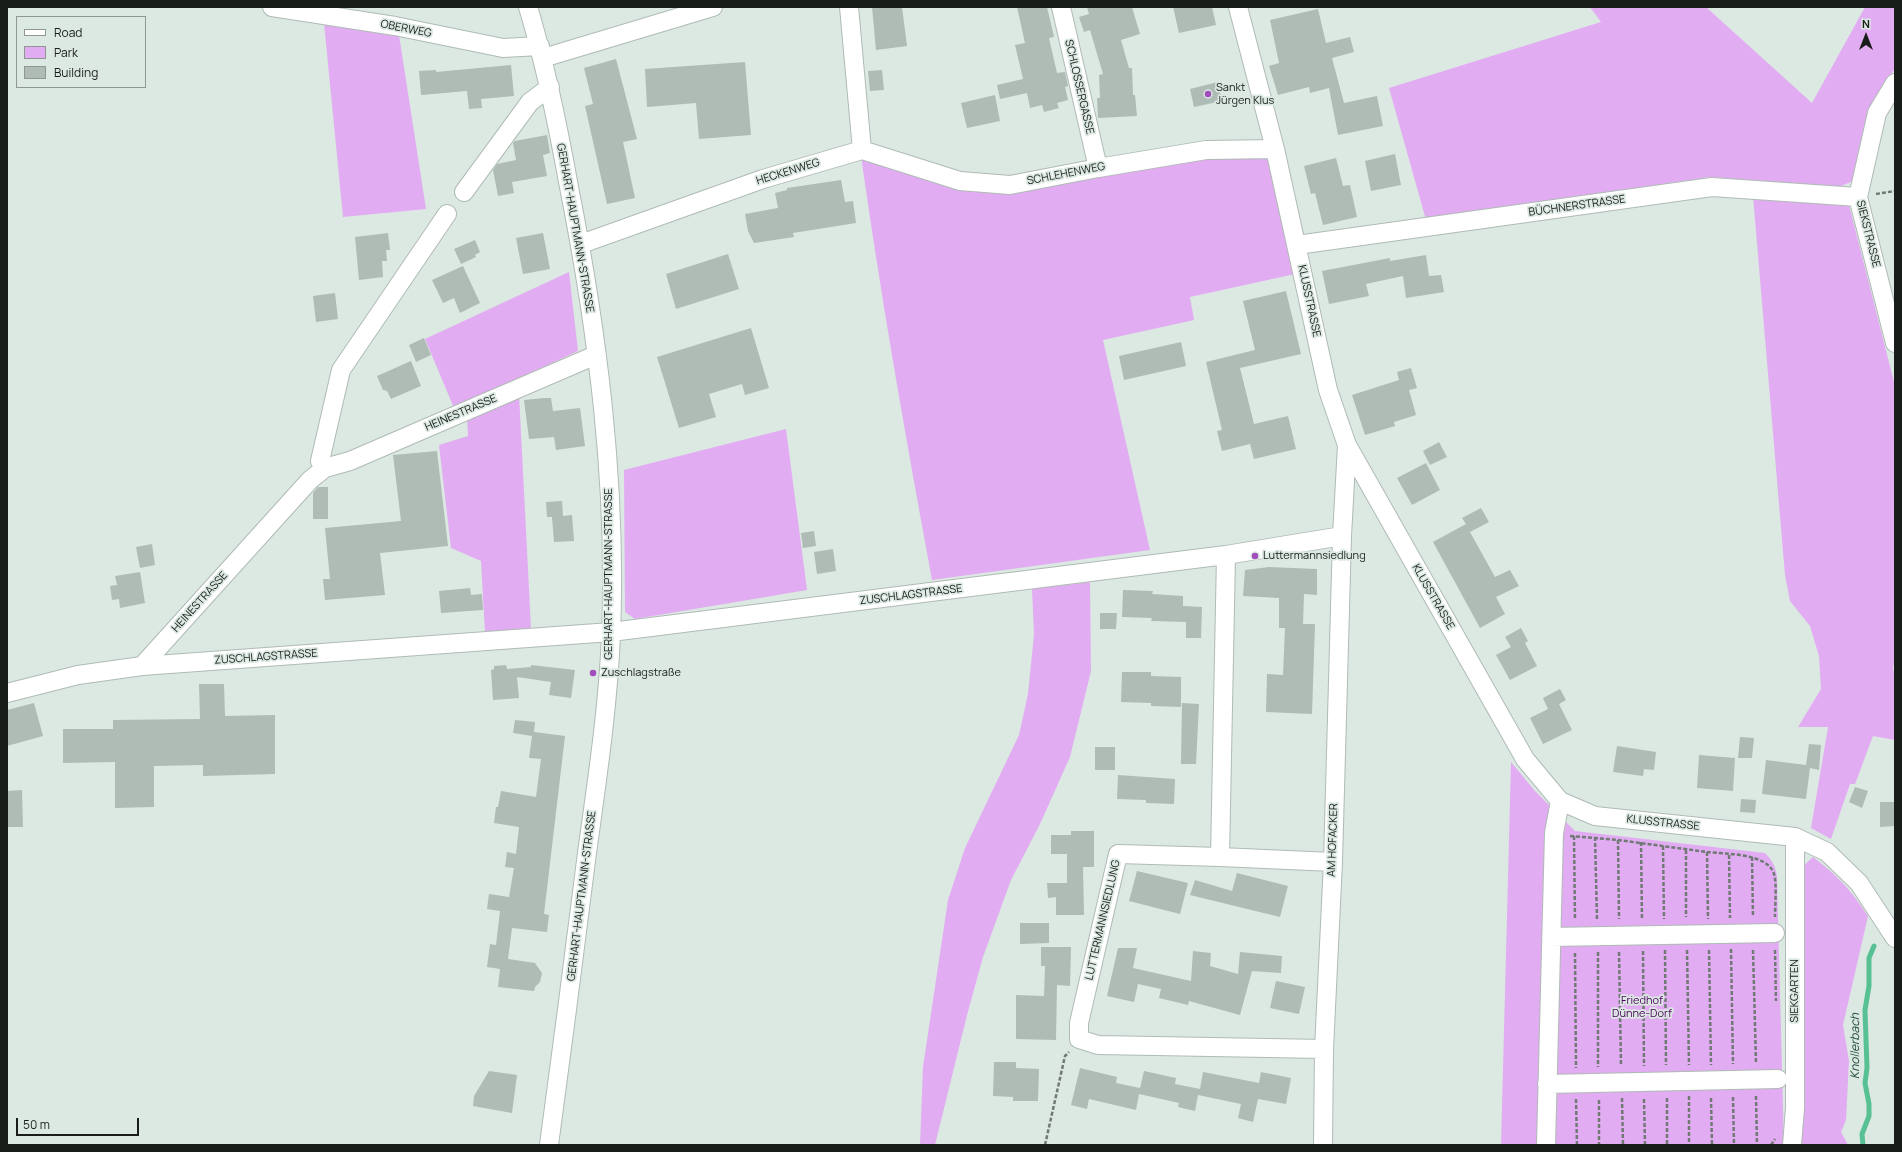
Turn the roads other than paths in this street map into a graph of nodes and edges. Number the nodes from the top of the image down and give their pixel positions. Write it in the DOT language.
graph roads {
  1 [pos="272,7"];
  2 [pos="528,7"];
  3 [pos="713,7"];
  4 [pos="849,7"];
  5 [pos="1061,7"];
  6 [pos="1238,7"];
  7 [pos="541,52"];
  8 [pos="1895,83"];
  9 [pos="550,87"];
  10 [pos="1275,149"];
  11 [pos="862,150"];
  12 [pos="1098,168"];
  13 [pos="464,192"];
  14 [pos="1858,197"];
  15 [pos="447,214"];
  16 [pos="580,244"];
  17 [pos="1297,244"];
  18 [pos="1895,343"];
  19 [pos="596,355"];
  20 [pos="1347,444"];
  21 [pos="325,468"];
  22 [pos="1342,536"];
  23 [pos="1226,555"];
  24 [pos="611,632"];
  25 [pos="142,666"];
  26 [pos="7,692"];
  27 [pos="1560,801"];
  28 [pos="1794,837"];
  29 [pos="1220,857"];
  30 [pos="1333,862"];
  31 [pos="1775,933"];
  32 [pos="1551,937"];
  33 [pos="1895,938"];
  34 [pos="1324,1050"];
  35 [pos="1778,1079"];
  36 [pos="1547,1084"];
  37 [pos="549,1145"];
  38 [pos="1323,1145"];
  39 [pos="1546,1145"];
  40 [pos="1792,1145"];
  1 -- 7 [label="street, OBERWEG"];
  2 -- 7 [label="street, GERHART-HAUPTMANN-STRASSE"];
  3 -- 7 [label="street"];
  4 -- 11 [label="street"];
  5 -- 12 [label="street, SCHLOSSERGASSE"];
  6 -- 10 [label="street, KLUSSTRASSE"];
  7 -- 9 [label="street, GERHART-HAUPTMANN-STRASSE"];
  8 -- 14 [label="street, SIEKSTRASSE"];
  9 -- 13 [label="street"];
  9 -- 16 [label="street, GERHART-HAUPTMANN-STRASSE"];
  10 -- 12 [label="street, SCHLEHENWEG"];
  10 -- 17 [label="street, KLUSSTRASSE"];
  11 -- 12 [label="street, SCHLEHENWEG"];
  11 -- 16 [label="street, HECKENWEG"];
  14 -- 17 [label="street, BÜCHNERSTRASSE"];
  14 -- 18 [label="street, SIEKSTRASSE"];
  15 -- 21 [label="street"];
  16 -- 19 [label="street, GERHART-HAUPTMANN-STRASSE"];
  17 -- 20 [label="street, KLUSSTRASSE"];
  19 -- 21 [label="street, HEINESTRASSE"];
  19 -- 24 [label="street, GERHART-HAUPTMANN-STRASSE"];
  20 -- 22 [label="street"];
  20 -- 27 [label="street, KLUSSTRASSE"];
  21 -- 25 [label="street, HEINESTRASSE"];
  22 -- 23 [label="street, ZUSCHLAGSTRASSE"];
  22 -- 30 [label="street, AM HOFACKER"];
  23 -- 24 [label="street, ZUSCHLAGSTRASSE"];
  23 -- 29 [label="street"];
  24 -- 25 [label="street, ZUSCHLAGSTRASSE"];
  24 -- 37 [label="street, GERHART-HAUPTMANN-STRASSE"];
  25 -- 26 [label="street, ZUSCHLAGSTRASSE"];
  27 -- 28 [label="street, KLUSSTRASSE"];
  27 -- 32 [label="street"];
  28 -- 33 [label="street, KLUSSTRASSE"];
  28 -- 40 [label="street, SIEKGARTEN"];
  29 -- 30 [label="street, LUTTERMANNSIEDLUNG"];
  29 -- 34 [label="street, LUTTERMANNSIEDLUNG"];
  30 -- 34 [label="street, AM HOFACKER"];
  31 -- 32 [label="street"];
  32 -- 36 [label="street"];
  34 -- 38 [label="street, AM HOFACKER"];
  35 -- 36 [label="street"];
  36 -- 39 [label="street"];
}
